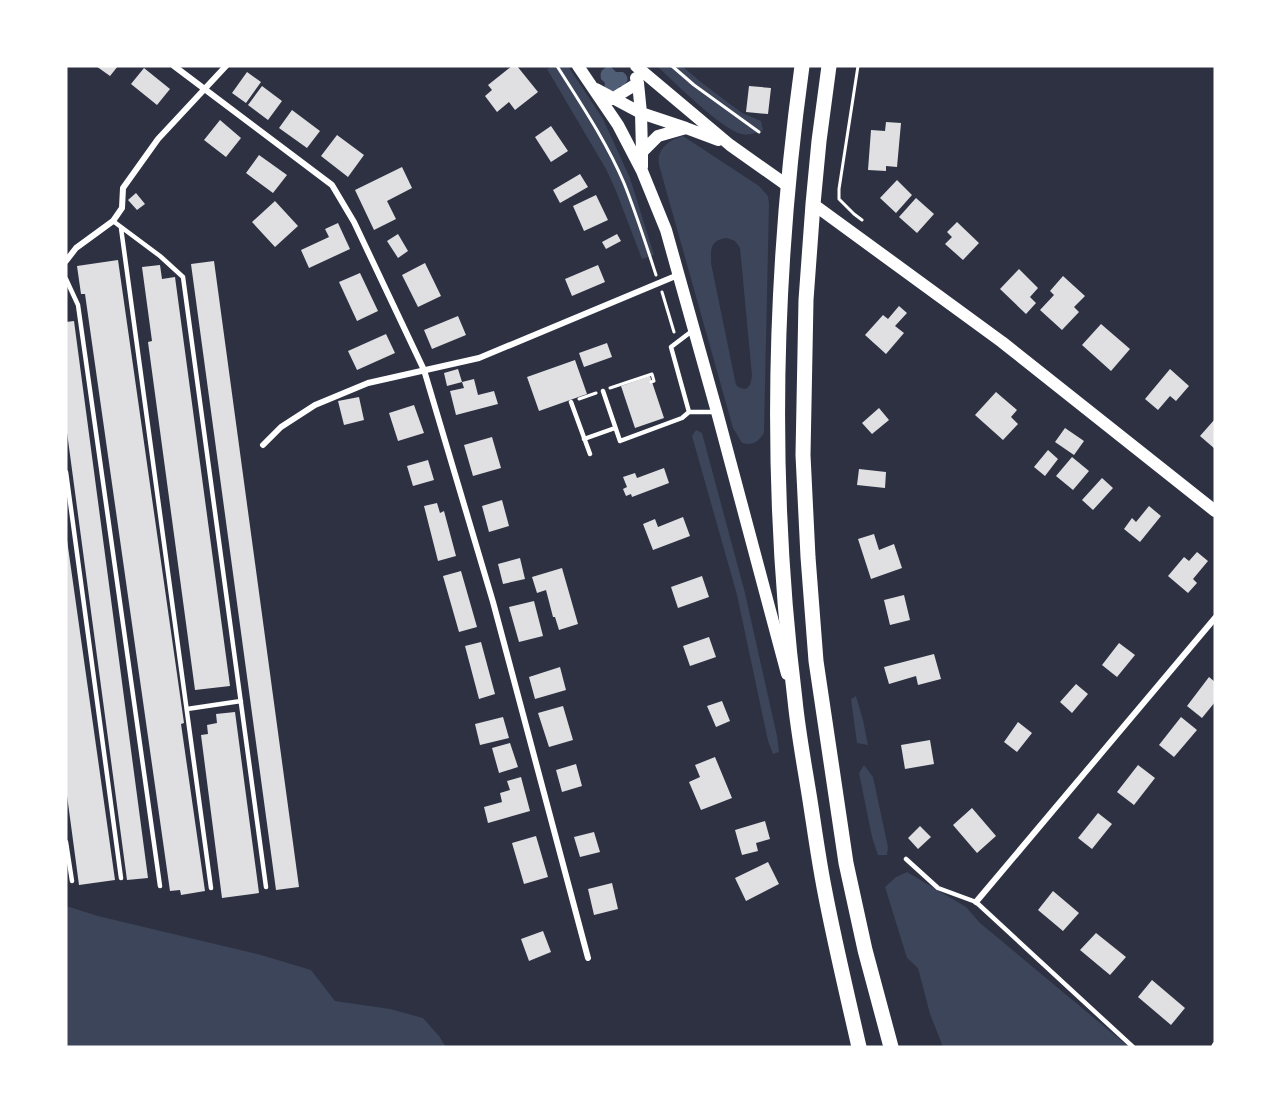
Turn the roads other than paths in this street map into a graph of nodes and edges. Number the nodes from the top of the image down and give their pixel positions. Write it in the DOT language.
graph roads {
  1 [pos="174,66"];
  2 [pos="226,66"];
  3 [pos="578,66"];
  4 [pos="634,66"];
  5 [pos="802,66"];
  6 [pos="829,66"];
  7 [pos="638,83"];
  8 [pos="204,89"];
  9 [pos="595,89"];
  10 [pos="612,99"];
  11 [pos="641,113"];
  12 [pos="687,128"];
  13 [pos="730,145"];
  14 [pos="642,152"];
  15 [pos="642,171"];
  16 [pos="788,186"];
  17 [pos="813,204"];
  18 [pos="113,222"];
  19 [pos="120,227"];
  20 [pos="66,261"];
  21 [pos="679,275"];
  22 [pos="66,279"];
  23 [pos="694,330"];
  24 [pos="424,370"];
  25 [pos="603,391"];
  26 [pos="571,402"];
  27 [pos="689,412"];
  28 [pos="717,412"];
  29 [pos="615,428"];
  30 [pos="584,439"];
  31 [pos="263,445"];
  32 [pos="590,454"];
  33 [pos="66,472"];
  34 [pos="1215,511"];
  35 [pos="1215,618"];
  36 [pos="241,701"];
  37 [pos="795,702"];
  38 [pos="186,709"];
  39 [pos="66,842"];
  40 [pos="906,859"];
  41 [pos="121,878"];
  42 [pos="72,881"];
  43 [pos="160,886"];
  44 [pos="266,887"];
  45 [pos="211,888"];
  46 [pos="976,902"];
  47 [pos="588,958"];
  48 [pos="859,1047"];
  49 [pos="891,1047"];
  50 [pos="1133,1047"];
  1 -- 8 [label="street"];
  2 -- 8 [label="street"];
  3 -- 9 [label="main road"];
  4 -- 7 [label="main road"];
  4 -- 13 [label="main road"];
  5 -- 16 [label="highway"];
  6 -- 17 [label="highway"];
  7 -- 10 [label="main road"];
  7 -- 11 [label="main road"];
  8 -- 18 [label="street"];
  8 -- 24 [label="street"];
  9 -- 10 [label="main road"];
  9 -- 15 [label="main road"];
  10 -- 11 [label="main road"];
  11 -- 12 [label="main road"];
  11 -- 14 [label="main road"];
  12 -- 13 [label="main road"];
  12 -- 14 [label="main road"];
  13 -- 16 [label="main road"];
  14 -- 15 [label="main road"];
  15 -- 21 [label="main road"];
  16 -- 37 [label="highway"];
  17 -- 34 [label="main road"];
  17 -- 49 [label="highway"];
  18 -- 19 [label="lane"];
  18 -- 20 [label="street"];
  19 -- 36 [label="lane"];
  19 -- 38 [label="lane"];
  21 -- 23 [label="main road"];
  21 -- 24 [label="street"];
  22 -- 43 [label="lane"];
  23 -- 27 [label="lane"];
  23 -- 28 [label="main road"];
  24 -- 31 [label="street"];
  24 -- 47 [label="street"];
  25 -- 29 [label="lane"];
  26 -- 30 [label="lane"];
  27 -- 28 [label="lane"];
  27 -- 29 [label="lane"];
  28 -- 37 [label="main road"];
  29 -- 30 [label="lane"];
  30 -- 32 [label="lane"];
  33 -- 41 [label="lane"];
  35 -- 46 [label="street"];
  36 -- 38 [label="lane"];
  36 -- 44 [label="lane"];
  37 -- 48 [label="highway"];
  38 -- 45 [label="lane"];
  39 -- 42 [label="lane"];
  40 -- 46 [label="lane"];
  46 -- 50 [label="lane"];
}
